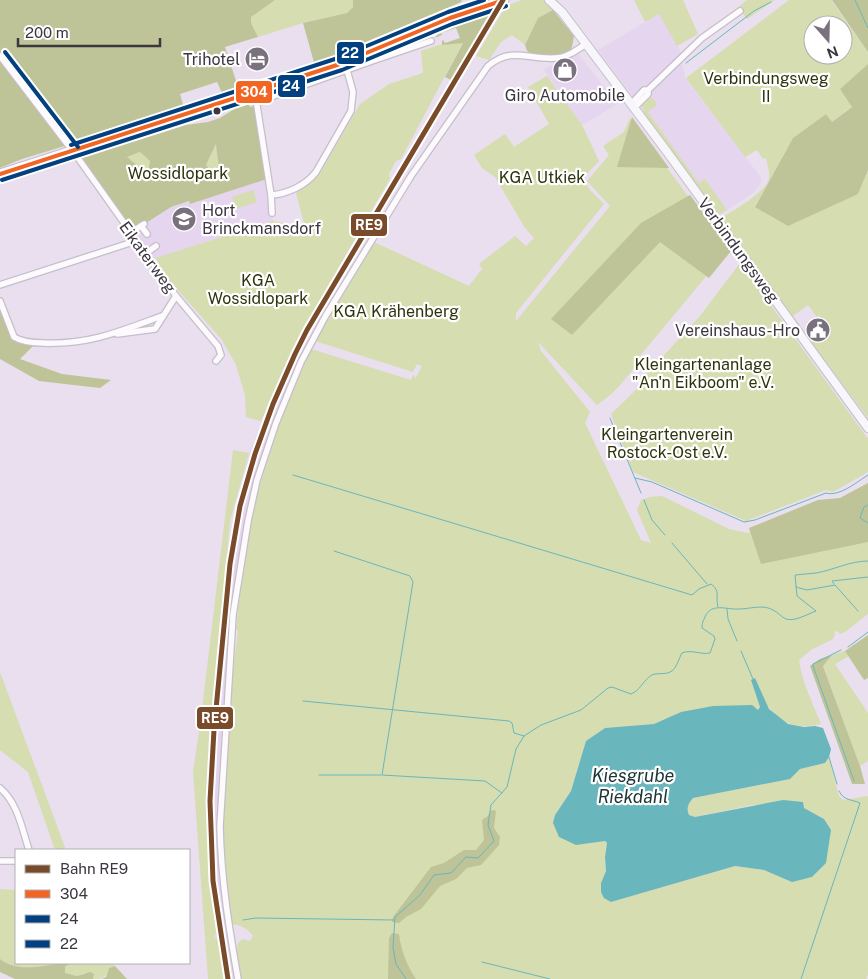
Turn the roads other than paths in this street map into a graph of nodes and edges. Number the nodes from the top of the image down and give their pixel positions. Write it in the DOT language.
graph roads {
  1 [pos="504,0"];
  2 [pos="549,0"];
  3 [pos="556,0"];
  4 [pos="484,4"];
  5 [pos="740,11"];
  6 [pos="562,12"];
  7 [pos="431,41"];
  8 [pos="586,44"];
  9 [pos="0,56"];
  10 [pos="347,70"];
  11 [pos="255,93"];
  12 [pos="257,102"];
  13 [pos="632,106"];
  14 [pos="73,150"];
  15 [pos="0,174"];
  16 [pos="272,195"];
  17 [pos="272,214"];
  18 [pos="130,233"];
  19 [pos="147,234"];
  20 [pos="136,241"];
  21 [pos="156,246"];
  22 [pos="145,254"];
  23 [pos="0,285"];
  24 [pos="176,296"];
  25 [pos="0,301"];
  26 [pos="162,316"];
  27 [pos="114,334"];
  28 [pos="216,361"];
  29 [pos="868,428"];
  30 [pos="0,788"];
  31 [pos="29,849"];
  32 [pos="0,861"];
  33 [pos="15,861"];
  34 [pos="238,979"];
  1 -- 4 [label="main road"];
  2 -- 6 [label="main road, Verbindungsweg"];
  3 -- 6 [label="main road, Verbindungsweg"];
  4 -- 11 [label="main road"];
  5 -- 13 [label="street"];
  6 -- 8 [label="main road, Verbindungsweg"];
  7 -- 10 [label="street"];
  8 -- 13 [label="main road, Verbindungsweg"];
  8 -- 34 [label="street"];
  9 -- 14 [label="street, Eikaterweg"];
  10 -- 12 [label="street"];
  10 -- 16 [label="street"];
  11 -- 12 [label="street"];
  11 -- 14 [label="main road"];
  12 -- 16 [label="street"];
  13 -- 29 [label="main road, Verbindungsweg"];
  14 -- 15 [label="main road"];
  14 -- 18 [label="street, Eikaterweg"];
  16 -- 17 [label="street"];
  18 -- 19 [label="street"];
  18 -- 20 [label="street, Eikaterweg"];
  20 -- 22 [label="street, Eikaterweg"];
  20 -- 23 [label="street"];
  21 -- 22 [label="street"];
  22 -- 24 [label="street, Eikaterweg"];
  24 -- 26 [label="street"];
  24 -- 28 [label="street, Eikaterweg"];
  25 -- 27 [label="street"];
  26 -- 27 [label="street"];
  26 -- 27 [label="street"];
  30 -- 31 [label="street"];
  32 -- 33 [label="street"];
}
